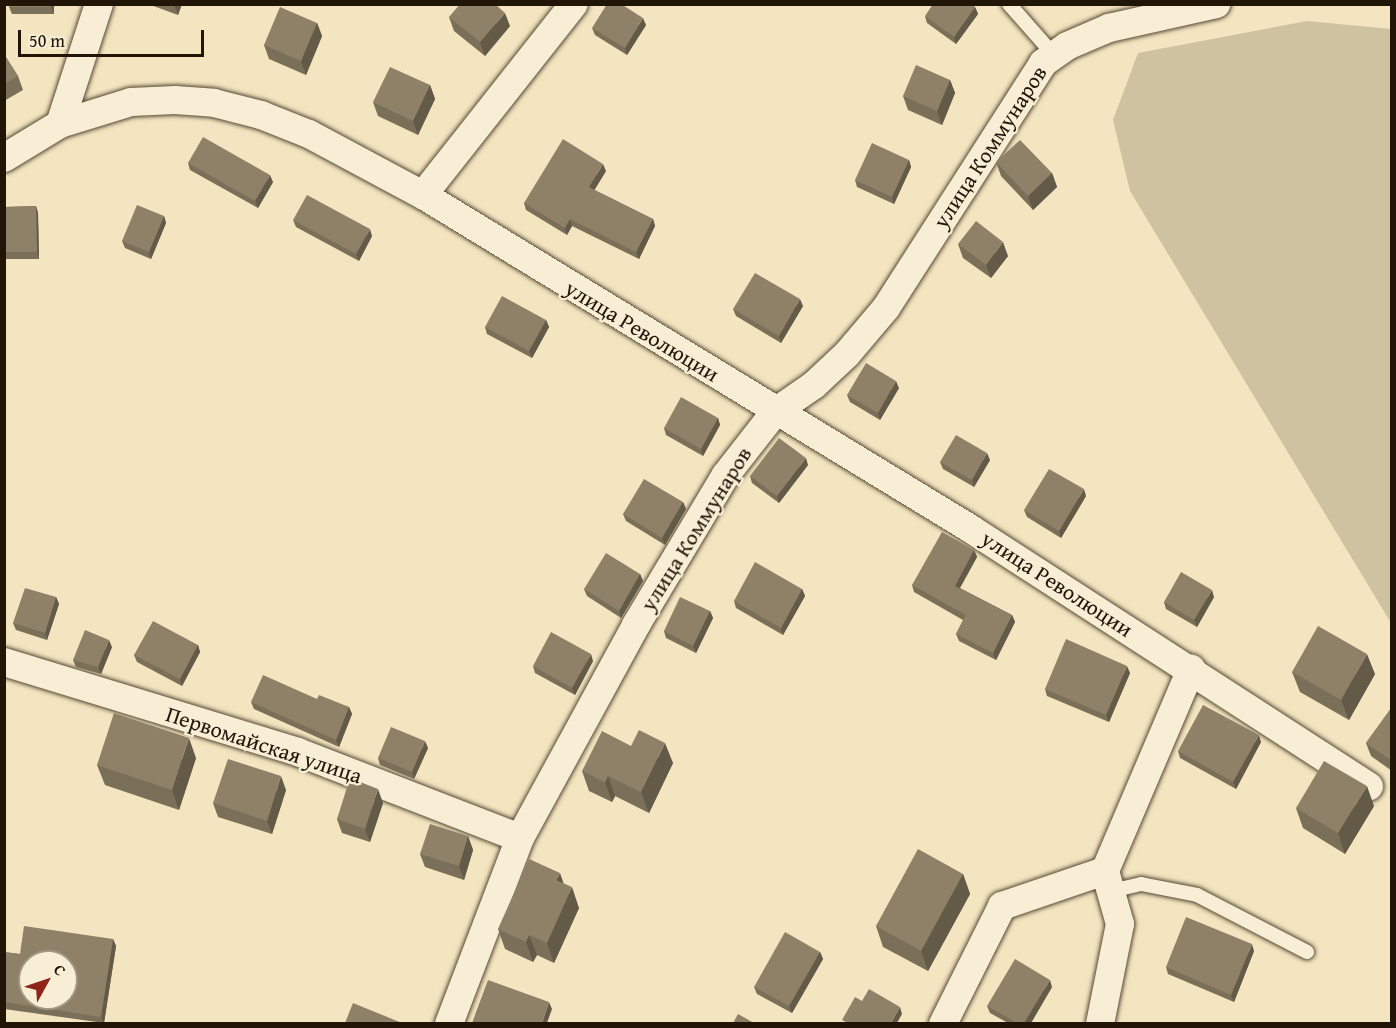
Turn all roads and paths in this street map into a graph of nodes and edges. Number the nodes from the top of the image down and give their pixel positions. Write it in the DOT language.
graph roads {
  1 [pos="99,4"];
  2 [pos="574,4"];
  3 [pos="1009,4"];
  4 [pos="1216,4"];
  5 [pos="1054,55"];
  6 [pos="60,124"];
  7 [pos="4,158"];
  8 [pos="423,195"];
  9 [pos="775,412"];
  10 [pos="4,662"];
  11 [pos="1191,669"];
  12 [pos="1369,786"];
  13 [pos="520,838"];
  14 [pos="1108,881"];
  15 [pos="1307,952"];
  16 [pos="448,1023"];
  17 [pos="943,1023"];
  18 [pos="1100,1023"];
  1 -- 6 [label="street"];
  2 -- 8 [label="street"];
  3 -- 5 [label="lane"];
  4 -- 5 [label="street, улица Коммунаров"];
  5 -- 9 [label="street, улица Коммунаров"];
  6 -- 7 [label="street, улица Революции"];
  6 -- 8 [label="street, улица Революции"];
  8 -- 9 [label="street, улица Революции"];
  9 -- 11 [label="street, улица Революции"];
  9 -- 13 [label="street, улица Коммунаров"];
  10 -- 13 [label="street, Первомайская улица"];
  11 -- 12 [label="street, улица Революции"];
  11 -- 14 [label="street"];
  13 -- 16 [label="street, улица Коммунаров"];
  14 -- 15 [label="lane"];
  14 -- 17 [label="street"];
  14 -- 18 [label="street"];
}
